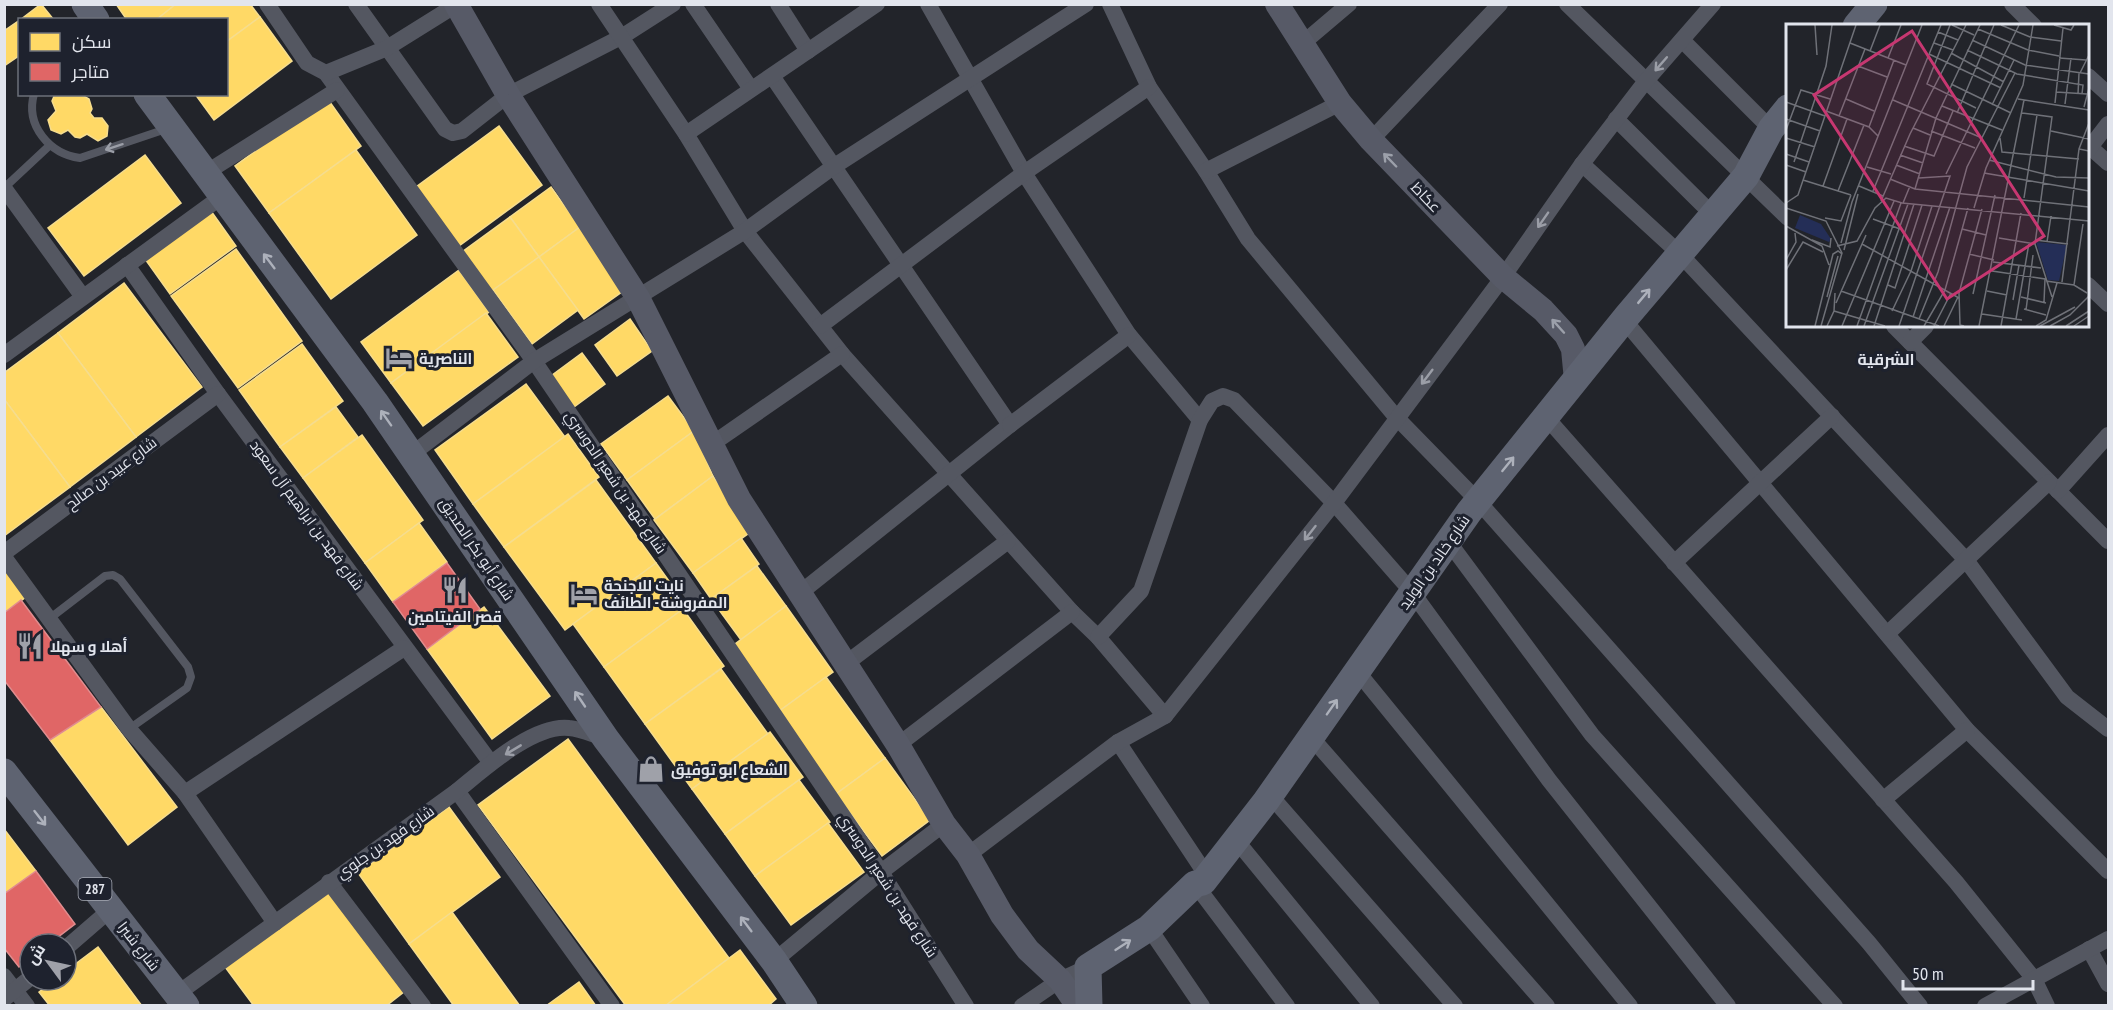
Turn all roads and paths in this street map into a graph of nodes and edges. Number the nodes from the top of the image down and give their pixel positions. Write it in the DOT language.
graph roads {
  1 [pos="267,4"];
  2 [pos="356,4"];
  3 [pos="599,4"];
  4 [pos="673,4"];
  5 [pos="693,4"];
  6 [pos="778,4"];
  7 [pos="877,4"];
  8 [pos="928,4"];
  9 [pos="1086,4"];
  10 [pos="1110,4"];
  11 [pos="1277,4"];
  12 [pos="1349,4"];
  13 [pos="1500,4"];
  14 [pos="1567,4"];
  15 [pos="1713,4"];
  16 [pos="2012,4"];
  17 [pos="456,5"];
  18 [pos="2032,24"];
  19 [pos="623,36"];
  20 [pos="1682,40"];
  21 [pos="1303,43"];
  22 [pos="387,48"];
  23 [pos="808,51"];
  24 [pos="326,73"];
  25 [pos="772,76"];
  26 [pos="2089,77"];
  27 [pos="970,78"];
  28 [pos="1645,82"];
  29 [pos="1149,87"];
  30 [pos="2106,88"];
  31 [pos="751,89"];
  32 [pos="337,90"];
  33 [pos="508,95"];
  34 [pos="34,96"];
  35 [pos="148,96"];
  36 [pos="1340,103"];
  37 [pos="1786,110"];
  38 [pos="1616,119"];
  39 [pos="2109,124"];
  40 [pos="170,128"];
  41 [pos="1770,129"];
  42 [pos="686,134"];
  43 [pos="1371,140"];
  44 [pos="48,146"];
  45 [pos="2089,148"];
  46 [pos="2109,163"];
  47 [pos="1582,164"];
  48 [pos="833,166"];
  49 [pos="1206,171"];
  50 [pos="1024,172"];
  51 [pos="204,174"];
  52 [pos="1746,176"];
  53 [pos="4,188"];
  54 [pos="221,197"];
  55 [pos="1713,215"];
  56 [pos="1786,216"];
  57 [pos="745,231"];
  58 [pos="1680,254"];
  59 [pos="127,265"];
  60 [pos="899,265"];
  61 [pos="1503,277"];
  62 [pos="2089,286"];
  63 [pos="83,297"];
  64 [pos="638,298"];
  65 [pos="2109,304"];
  66 [pos="1624,320"];
  67 [pos="820,326"];
  68 [pos="1895,327"];
  69 [pos="1925,327"];
  70 [pos="1129,335"];
  71 [pos="1910,342"];
  72 [pos="842,354"];
  73 [pos="4,355"];
  74 [pos="534,361"];
  75 [pos="1576,380"];
  76 [pos="218,394"];
  77 [pos="1832,416"];
  78 [pos="1396,417"];
  79 [pos="1546,417"];
  80 [pos="1200,420"];
  81 [pos="1010,425"];
  82 [pos="2109,435"];
  83 [pos="712,444"];
  84 [pos="412,454"];
  85 [pos="949,474"];
  86 [pos="1760,483"];
  87 [pos="2054,486"];
  88 [pos="1478,501"];
  89 [pos="1334,503"];
  90 [pos="1008,541"];
  91 [pos="1448,541"];
  92 [pos="2109,541"];
  93 [pos="4,553"];
  94 [pos="4,558"];
  95 [pos="1966,560"];
  96 [pos="1674,563"];
  97 [pos="1412,592"];
  98 [pos="800,593"];
  99 [pos="1072,612"];
  100 [pos="49,619"];
  101 [pos="1887,634"];
  102 [pos="1098,637"];
  103 [pos="404,648"];
  104 [pos="844,665"];
  105 [pos="1357,671"];
  106 [pos="1165,716"];
  107 [pos="129,729"];
  108 [pos="2109,729"];
  109 [pos="1967,730"];
  110 [pos="1311,737"];
  111 [pos="606,739"];
  112 [pos="1118,742"];
  113 [pos="898,745"];
  114 [pos="491,762"];
  115 [pos="4,772"];
  116 [pos="457,791"];
  117 [pos="184,793"];
  118 [pos="1270,795"];
  119 [pos="1883,800"];
  120 [pos="944,824"];
  121 [pos="1236,840"];
  122 [pos="968,855"];
  123 [pos="2109,871"];
  124 [pos="881,872"];
  125 [pos="1201,880"];
  126 [pos="329,882"];
  127 [pos="111,909"];
  128 [pos="275,922"];
  129 [pos="1149,928"];
  130 [pos="78,938"];
  131 [pos="2109,939"];
  132 [pos="2089,950"];
  133 [pos="774,961"];
  134 [pos="1088,967"];
  135 [pos="4,976"];
  136 [pos="2034,979"];
  137 [pos="1060,980"];
  138 [pos="2109,984"];
  139 [pos="10,994"];
  140 [pos="182,1000"];
  141 [pos="27,1005"];
  142 [pos="423,1005"];
  143 [pos="612,1005"];
  144 [pos="804,1005"];
  145 [pos="966,1005"];
  146 [pos="1022,1005"];
  147 [pos="1078,1005"];
  148 [pos="1089,1005"];
  149 [pos="1202,1005"];
  150 [pos="1287,1005"];
  151 [pos="1371,1005"];
  152 [pos="1455,1005"];
  153 [pos="1547,1005"];
  154 [pos="1630,1005"];
  155 [pos="1728,1005"];
  156 [pos="1835,1005"];
  157 [pos="1920,1005"];
  158 [pos="1985,1005"];
  159 [pos="2047,1005"];
  1 -- 24 [label="street, شارع فهد بن شعير الدوسري"];
  2 -- 22 [label="street"];
  3 -- 19 [label="street"];
  4 -- 19 [label="street"];
  5 -- 31 [label="street"];
  6 -- 23 [label="street"];
  7 -- 23 [label="street"];
  8 -- 27 [label="street"];
  9 -- 27 [label="street"];
  10 -- 29 [label="street"];
  11 -- 21 [label="street, عكاظ"];
  12 -- 21 [label="street"];
  13 -- 43 [label="street"];
  14 -- 28 [label="street"];
  15 -- 20 [label="street"];
  16 -- 18 [label="street"];
  17 -- 22 [label="street"];
  17 -- 33 [label="street"];
  19 -- 33 [label="street"];
  19 -- 42 [label="street"];
  20 -- 28 [label="street, one-way"];
  20 -- 41 [label="street"];
  21 -- 36 [label="street, عكاظ"];
  22 -- 24 [label="street"];
  22 -- 33 [label="street"];
  23 -- 25 [label="street"];
  24 -- 32 [label="street, شارع فهد بن شعير الدوسري"];
  25 -- 31 [label="street"];
  25 -- 48 [label="street"];
  26 -- 30 [label="street"];
  27 -- 48 [label="street"];
  27 -- 50 [label="street"];
  28 -- 38 [label="street"];
  28 -- 52 [label="street"];
  29 -- 49 [label="street"];
  29 -- 50 [label="street"];
  31 -- 42 [label="street"];
  32 -- 51 [label="street"];
  32 -- 74 [label="street, شارع فهد بن شعير الدوسري"];
  33 -- 64 [label="street"];
  34 -- 44 [label="lane"];
  35 -- 40 [label="main road, شارع أبو بكر الصديق"];
  36 -- 43 [label="street, عكاظ"];
  36 -- 49 [label="street"];
  37 -- 41 [label="main road, شارع خالد بن الوليد"];
  38 -- 47 [label="street"];
  38 -- 55 [label="street"];
  39 -- 45 [label="street"];
  40 -- 44 [label="lane, one-way"];
  40 -- 51 [label="main road, شارع أبو بكر الصديق"];
  41 -- 52 [label="main road, شارع خالد بن الوليد"];
  42 -- 57 [label="street"];
  61 -- 43 [label="street, عكاظ, one-way"];
  44 -- 53 [label="lane"];
  45 -- 46 [label="street"];
  47 -- 58 [label="street"];
  47 -- 61 [label="street, one-way"];
  48 -- 57 [label="street"];
  48 -- 60 [label="street"];
  49 -- 78 [label="street"];
  50 -- 60 [label="street"];
  50 -- 70 [label="street"];
  51 -- 54 [label="main road, شارع أبو بكر الصديق"];
  52 -- 55 [label="main road, شارع خالد بن الوليد"];
  52 -- 56 [label="street"];
  53 -- 63 [label="street"];
  54 -- 59 [label="street"];
  84 -- 54 [label="main road, شارع أبو بكر الصديق, one-way"];
  55 -- 58 [label="main road, شارع خالد بن الوليد"];
  57 -- 64 [label="street"];
  57 -- 67 [label="street"];
  66 -- 58 [label="main road, شارع خالد بن الوليد, one-way"];
  58 -- 77 [label="street"];
  59 -- 63 [label="street"];
  59 -- 76 [label="street, شارع فهد بن ابراهيم آل سعود"];
  60 -- 67 [label="street"];
  60 -- 81 [label="street"];
  75 -- 61 [label="street, عكاظ, one-way"];
  61 -- 78 [label="street, one-way"];
  62 -- 65 [label="street"];
  63 -- 73 [label="street"];
  64 -- 74 [label="street"];
  64 -- 83 [label="street"];
  66 -- 75 [label="main road, شارع خالد بن الوليد"];
  66 -- 86 [label="street"];
  67 -- 72 [label="street"];
  68 -- 71 [label="street"];
  69 -- 71 [label="street"];
  70 -- 80 [label="street"];
  70 -- 81 [label="street"];
  71 -- 87 [label="street"];
  72 -- 83 [label="street"];
  72 -- 85 [label="street"];
  74 -- 84 [label="street"];
  74 -- 124 [label="street, شارع فهد بن شعير الدوسري"];
  75 -- 79 [label="main road, شارع خالد بن الوليد"];
  76 -- 93 [label="street, شارع عبيد بن صالح"];
  76 -- 103 [label="street, شارع فهد بن ابراهيم آل سعود"];
  77 -- 86 [label="street"];
  77 -- 95 [label="street"];
  78 -- 88 [label="street"];
  78 -- 89 [label="street"];
  88 -- 79 [label="main road, شارع خالد بن الوليد, one-way"];
  79 -- 96 [label="street"];
  80 -- 89 [label="street"];
  80 -- 102 [label="street"];
  81 -- 85 [label="street"];
  82 -- 87 [label="street"];
  83 -- 98 [label="street"];
  111 -- 84 [label="main road, شارع أبو بكر الصديق, one-way"];
  85 -- 90 [label="street"];
  85 -- 98 [label="street"];
  86 -- 96 [label="street"];
  86 -- 101 [label="street"];
  87 -- 92 [label="street"];
  87 -- 95 [label="street"];
  88 -- 91 [label="main road, شارع خالد بن الوليد"];
  88 -- 157 [label="street"];
  89 -- 97 [label="street"];
  89 -- 106 [label="street, one-way"];
  90 -- 99 [label="street"];
  90 -- 104 [label="street"];
  91 -- 97 [label="main road, شارع خالد بن الوليد"];
  91 -- 156 [label="street"];
  94 -- 100 [label="street"];
  95 -- 101 [label="street"];
  95 -- 108 [label="street"];
  96 -- 119 [label="street"];
  97 -- 105 [label="main road, شارع خالد بن الوليد"];
  97 -- 155 [label="street"];
  98 -- 104 [label="street"];
  99 -- 102 [label="street"];
  99 -- 113 [label="street"];
  100 -- 107 [label="street"];
  100 -- 107 [label="lane"];
  101 -- 109 [label="street"];
  102 -- 106 [label="street"];
  103 -- 114 [label="street, شارع فهد بن ابراهيم آل سعود"];
  103 -- 117 [label="street"];
  104 -- 113 [label="street"];
  110 -- 105 [label="main road, شارع خالد بن الوليد, one-way"];
  105 -- 154 [label="street"];
  106 -- 112 [label="street"];
  107 -- 117 [label="street"];
  109 -- 119 [label="street"];
  109 -- 123 [label="street"];
  110 -- 118 [label="main road, شارع خالد بن الوليد"];
  110 -- 153 [label="street"];
  111 -- 114 [label="street, شارع فهد بن جلوي, one-way"];
  133 -- 111 [label="main road, شارع أبو بكر الصديق, one-way"];
  112 -- 122 [label="street"];
  112 -- 125 [label="street"];
  113 -- 120 [label="street"];
  114 -- 116 [label="street, شارع فهد بن جلوي"];
  115 -- 127 [label="main road, شارع شبرا / 287, one-way"];
  116 -- 126 [label="street, شارع فهد بن جلوي"];
  116 -- 143 [label="street"];
  117 -- 128 [label="street"];
  118 -- 121 [label="main road, شارع خالد بن الوليد"];
  118 -- 152 [label="street"];
  119 -- 136 [label="street"];
  120 -- 122 [label="street"];
  120 -- 124 [label="street"];
  121 -- 125 [label="main road, شارع خالد بن الوليد"];
  121 -- 151 [label="street"];
  122 -- 137 [label="street"];
  124 -- 133 [label="street"];
  124 -- 145 [label="street, شارع فهد بن شعير الدوسري"];
  125 -- 129 [label="main road, شارع خالد بن الوليد"];
  125 -- 150 [label="street"];
  126 -- 128 [label="street, شارع فهد بن جلوي"];
  126 -- 142 [label="street"];
  127 -- 130 [label="street"];
  127 -- 140 [label="main road, شارع شبرا / 287"];
  128 -- 140 [label="street, شارع فهد بن جلوي"];
  134 -- 129 [label="main road, شارع خالد بن الوليد, one-way"];
  129 -- 149 [label="street"];
  131 -- 132 [label="street"];
  132 -- 136 [label="street"];
  132 -- 138 [label="street"];
  133 -- 144 [label="main road, شارع أبو بكر الصديق"];
  134 -- 137 [label="street"];
  134 -- 148 [label="main road"];
  135 -- 139 [label="street"];
  136 -- 158 [label="street"];
  136 -- 159 [label="street"];
  137 -- 146 [label="street"];
  137 -- 147 [label="street"];
  139 -- 141 [label="street"];
}
